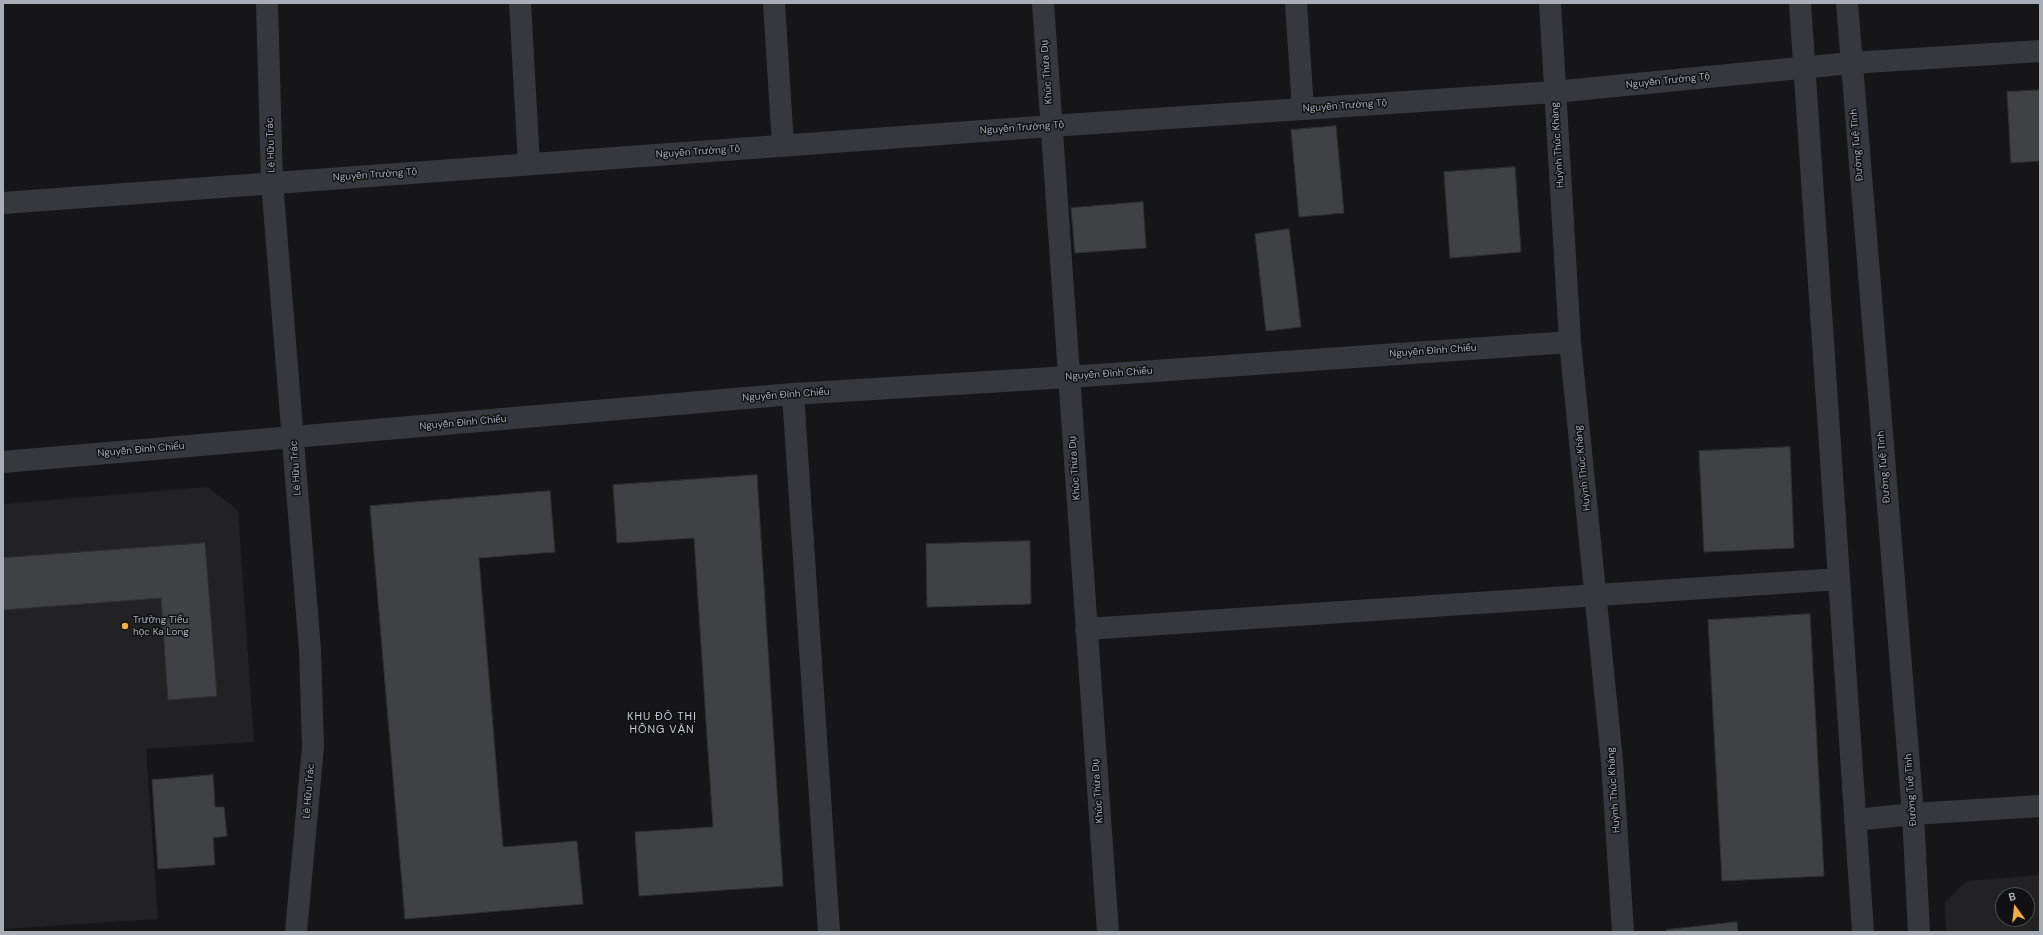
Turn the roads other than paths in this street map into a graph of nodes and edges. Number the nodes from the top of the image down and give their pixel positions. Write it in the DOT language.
graph roads {
  1 [pos="267,3"];
  2 [pos="520,3"];
  3 [pos="774,3"];
  4 [pos="1043,3"];
  5 [pos="1296,3"];
  6 [pos="1550,3"];
  7 [pos="1800,3"];
  8 [pos="1847,3"];
  9 [pos="2040,51"];
  10 [pos="1851,63"];
  11 [pos="1804,67"];
  12 [pos="1554,92"];
  13 [pos="1303,109"];
  14 [pos="1051,126"];
  15 [pos="783,145"];
  16 [pos="529,164"];
  17 [pos="272,182"];
  18 [pos="3,203"];
  19 [pos="1570,342"];
  20 [pos="1068,378"];
  21 [pos="793,394"];
  22 [pos="294,437"];
  23 [pos="3,462"];
  24 [pos="1839,579"];
  25 [pos="1595,595"];
  26 [pos="1086,629"];
  27 [pos="2040,806"];
  28 [pos="1913,814"];
  29 [pos="1855,820"];
  30 [pos="296,932"];
  31 [pos="829,932"];
  32 [pos="1108,932"];
  33 [pos="1623,932"];
  34 [pos="1863,932"];
  35 [pos="1919,932"];
  1 -- 17 [label="street, Lê Hữu Trác"];
  2 -- 16 [label="street"];
  3 -- 15 [label="street"];
  4 -- 14 [label="street, Khúc Thừa Dụ"];
  5 -- 13 [label="street"];
  6 -- 12 [label="street, Huỳnh Thúc Kháng"];
  7 -- 11 [label="street"];
  8 -- 10 [label="street, Đường Tuệ Tĩnh"];
  9 -- 10 [label="street, Nguyễn Trường Tộ"];
  10 -- 11 [label="street, Nguyễn Trường Tộ"];
  10 -- 28 [label="street, Đường Tuệ Tĩnh"];
  11 -- 12 [label="street, Nguyễn Trường Tộ"];
  11 -- 24 [label="street"];
  12 -- 13 [label="street, Nguyễn Trường Tộ"];
  12 -- 19 [label="street, Huỳnh Thúc Kháng"];
  13 -- 14 [label="street, Nguyễn Trường Tộ"];
  14 -- 15 [label="street, Nguyễn Trường Tộ"];
  14 -- 20 [label="street, Khúc Thừa Dụ"];
  15 -- 16 [label="street, Nguyễn Trường Tộ"];
  16 -- 17 [label="street, Nguyễn Trường Tộ"];
  17 -- 18 [label="street, Nguyễn Trường Tộ"];
  17 -- 22 [label="street, Lê Hữu Trác"];
  19 -- 20 [label="street, Nguyễn Đình Chiểu"];
  19 -- 25 [label="street, Huỳnh Thúc Kháng"];
  20 -- 21 [label="street, Nguyễn Đình Chiểu"];
  20 -- 26 [label="street, Khúc Thừa Dụ"];
  21 -- 22 [label="street, Nguyễn Đình Chiểu"];
  21 -- 31 [label="street"];
  22 -- 23 [label="street, Nguyễn Đình Chiểu"];
  22 -- 30 [label="street, Lê Hữu Trác"];
  24 -- 25 [label="street"];
  24 -- 29 [label="street"];
  25 -- 26 [label="street"];
  25 -- 33 [label="street, Huỳnh Thúc Kháng"];
  26 -- 32 [label="street, Khúc Thừa Dụ"];
  27 -- 28 [label="street"];
  28 -- 29 [label="street"];
  28 -- 35 [label="street, Đường Tuệ Tĩnh"];
  29 -- 34 [label="street"];
}
